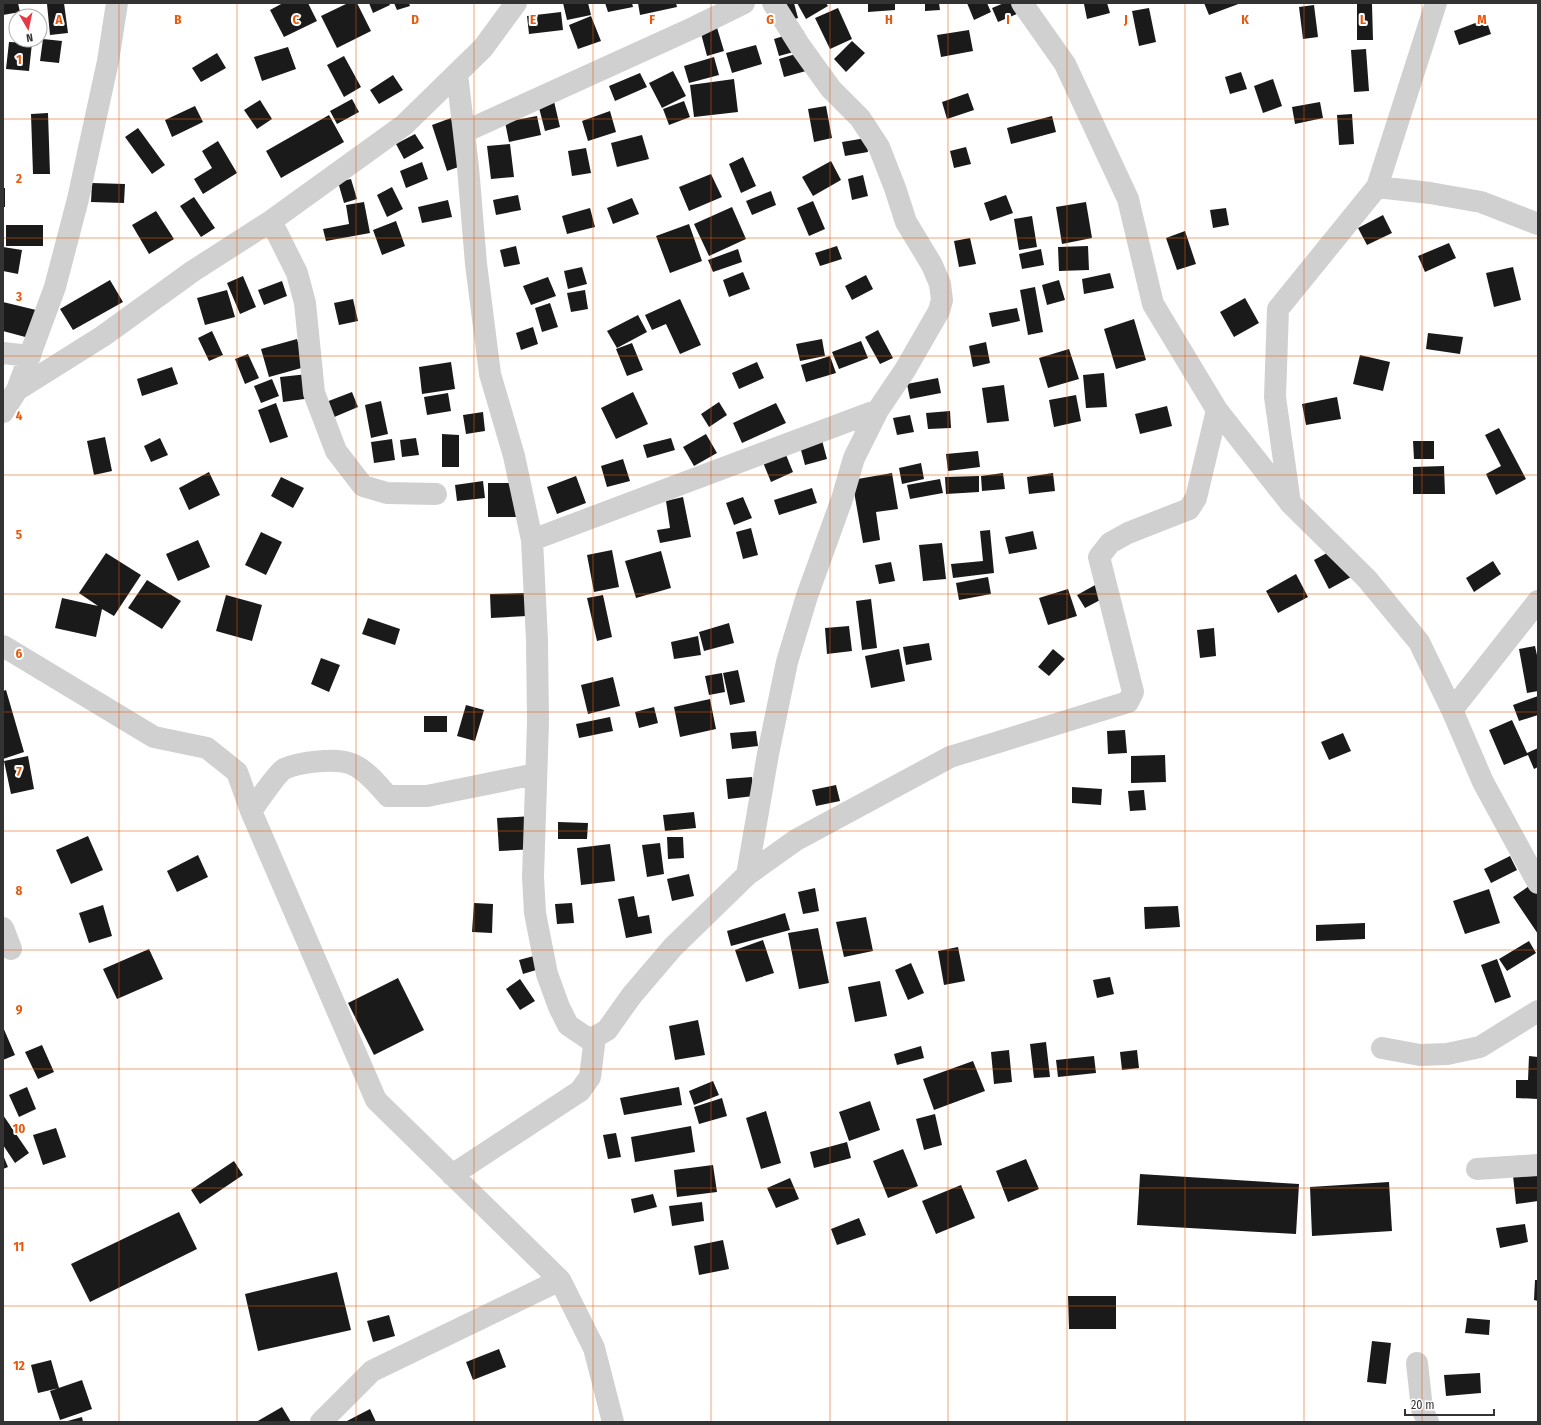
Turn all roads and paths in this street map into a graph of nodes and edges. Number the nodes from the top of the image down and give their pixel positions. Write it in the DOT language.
graph roads {
  1 [pos="117,3"];
  2 [pos="516,3"];
  3 [pos="744,3"];
  4 [pos="773,3"];
  5 [pos="1022,3"];
  6 [pos="1436,3"];
  7 [pos="457,74"];
  8 [pos="464,132"];
  9 [pos="1377,187"];
  10 [pos="271,221"];
  11 [pos="1538,224"];
  12 [pos="3,353"];
  13 [pos="30,356"];
  14 [pos="17,390"];
  15 [pos="878,410"];
  16 [pos="1218,410"];
  17 [pos="3,412"];
  18 [pos="436,494"];
  19 [pos="1291,504"];
  20 [pos="532,540"];
  21 [pos="1538,601"];
  22 [pos="3,646"];
  23 [pos="1452,710"];
  24 [pos="536,774"];
  25 [pos="251,811"];
  26 [pos="747,875"];
  27 [pos="1538,883"];
  28 [pos="3,928"];
  29 [pos="11,949"];
  30 [pos="1538,1011"];
  31 [pos="595,1037"];
  32 [pos="1382,1048"];
  33 [pos="1538,1165"];
  34 [pos="1477,1169"];
  35 [pos="452,1175"];
  36 [pos="560,1280"];
  37 [pos="1417,1363"];
  38 [pos="321,1422"];
  39 [pos="613,1422"];
  40 [pos="1428,1422"];
  1 -- 13 [label="street"];
  2 -- 7 [label="street"];
  3 -- 8 [label="street"];
  4 -- 15 [label="street"];
  5 -- 16 [label="street"];
  6 -- 9 [label="street"];
  7 -- 8 [label="street"];
  7 -- 10 [label="street"];
  8 -- 20 [label="street"];
  9 -- 11 [label="street"];
  9 -- 19 [label="street"];
  10 -- 14 [label="street"];
  10 -- 18 [label="street"];
  12 -- 13 [label="street"];
  13 -- 14 [label="street"];
  14 -- 17 [label="street"];
  15 -- 20 [label="street"];
  15 -- 26 [label="street"];
  16 -- 19 [label="street"];
  16 -- 26 [label="street"];
  19 -- 23 [label="street"];
  20 -- 24 [label="street"];
  21 -- 23 [label="street"];
  22 -- 25 [label="street"];
  23 -- 27 [label="street"];
  24 -- 25 [label="street"];
  24 -- 31 [label="street"];
  25 -- 35 [label="street"];
  26 -- 31 [label="street"];
  28 -- 29 [label="street"];
  30 -- 32 [label="street"];
  31 -- 35 [label="street"];
  33 -- 34 [label="street"];
  35 -- 36 [label="street"];
  36 -- 38 [label="street"];
  36 -- 39 [label="street"];
  37 -- 40 [label="street"];
}
